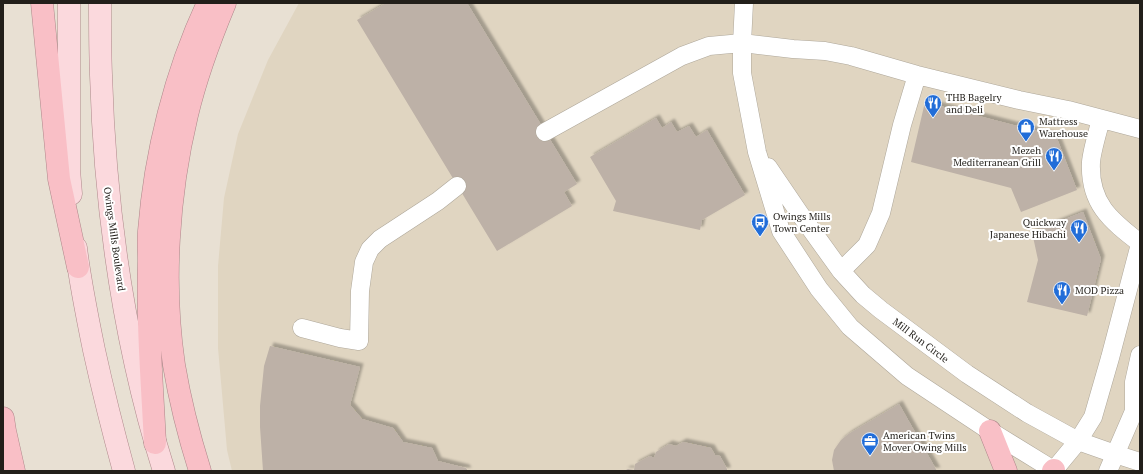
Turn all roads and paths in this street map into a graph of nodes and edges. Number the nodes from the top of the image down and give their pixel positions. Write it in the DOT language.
graph roads {
  1 [pos="42,3"];
  2 [pos="69,3"];
  3 [pos="100,3"];
  4 [pos="208,3"];
  5 [pos="225,3"];
  6 [pos="744,3"];
  7 [pos="742,43"];
  8 [pos="917,75"];
  9 [pos="1101,119"];
  10 [pos="1140,130"];
  11 [pos="545,132"];
  12 [pos="757,152"];
  13 [pos="457,186"];
  14 [pos="1140,243"];
  15 [pos="78,267"];
  16 [pos="841,271"];
  17 [pos="302,328"];
  18 [pos="1140,355"];
  19 [pos="1137,409"];
  20 [pos="3,418"];
  21 [pos="990,431"];
  22 [pos="1078,441"];
  23 [pos="155,443"];
  24 [pos="1115,454"];
  25 [pos="1140,462"];
  26 [pos="14,471"];
  27 [pos="124,471"];
  28 [pos="164,471"];
  29 [pos="200,471"];
  30 [pos="1006,471"];
  31 [pos="1054,471"];
  32 [pos="1108,471"];
  1 -- 15 [label="highway"];
  2 -- 15 [label="main road"];
  3 -- 23 [label="main road, Owings Mills Boulevard"];
  4 -- 23 [label="highway"];
  5 -- 29 [label="highway"];
  6 -- 7 [label="street, Mill Run Circle"];
  7 -- 8 [label="street"];
  7 -- 11 [label="street"];
  7 -- 12 [label="street, Mill Run Circle"];
  8 -- 9 [label="street"];
  8 -- 16 [label="street"];
  9 -- 10 [label="street"];
  9 -- 14 [label="street"];
  12 -- 16 [label="street, Mill Run Circle"];
  12 -- 21 [label="street, Mill Run Circle"];
  13 -- 17 [label="street"];
  14 -- 22 [label="street"];
  15 -- 27 [label="main road"];
  16 -- 22 [label="street, Mill Run Circle"];
  18 -- 19 [label="street"];
  19 -- 24 [label="street"];
  20 -- 26 [label="highway"];
  21 -- 30 [label="highway"];
  21 -- 31 [label="street, Mill Run Circle"];
  22 -- 24 [label="street, Mill Run Circle"];
  22 -- 31 [label="street"];
  23 -- 28 [label="main road, Owings Mills Boulevard"];
  24 -- 25 [label="street, Mill Run Circle"];
  24 -- 32 [label="street"];
}
